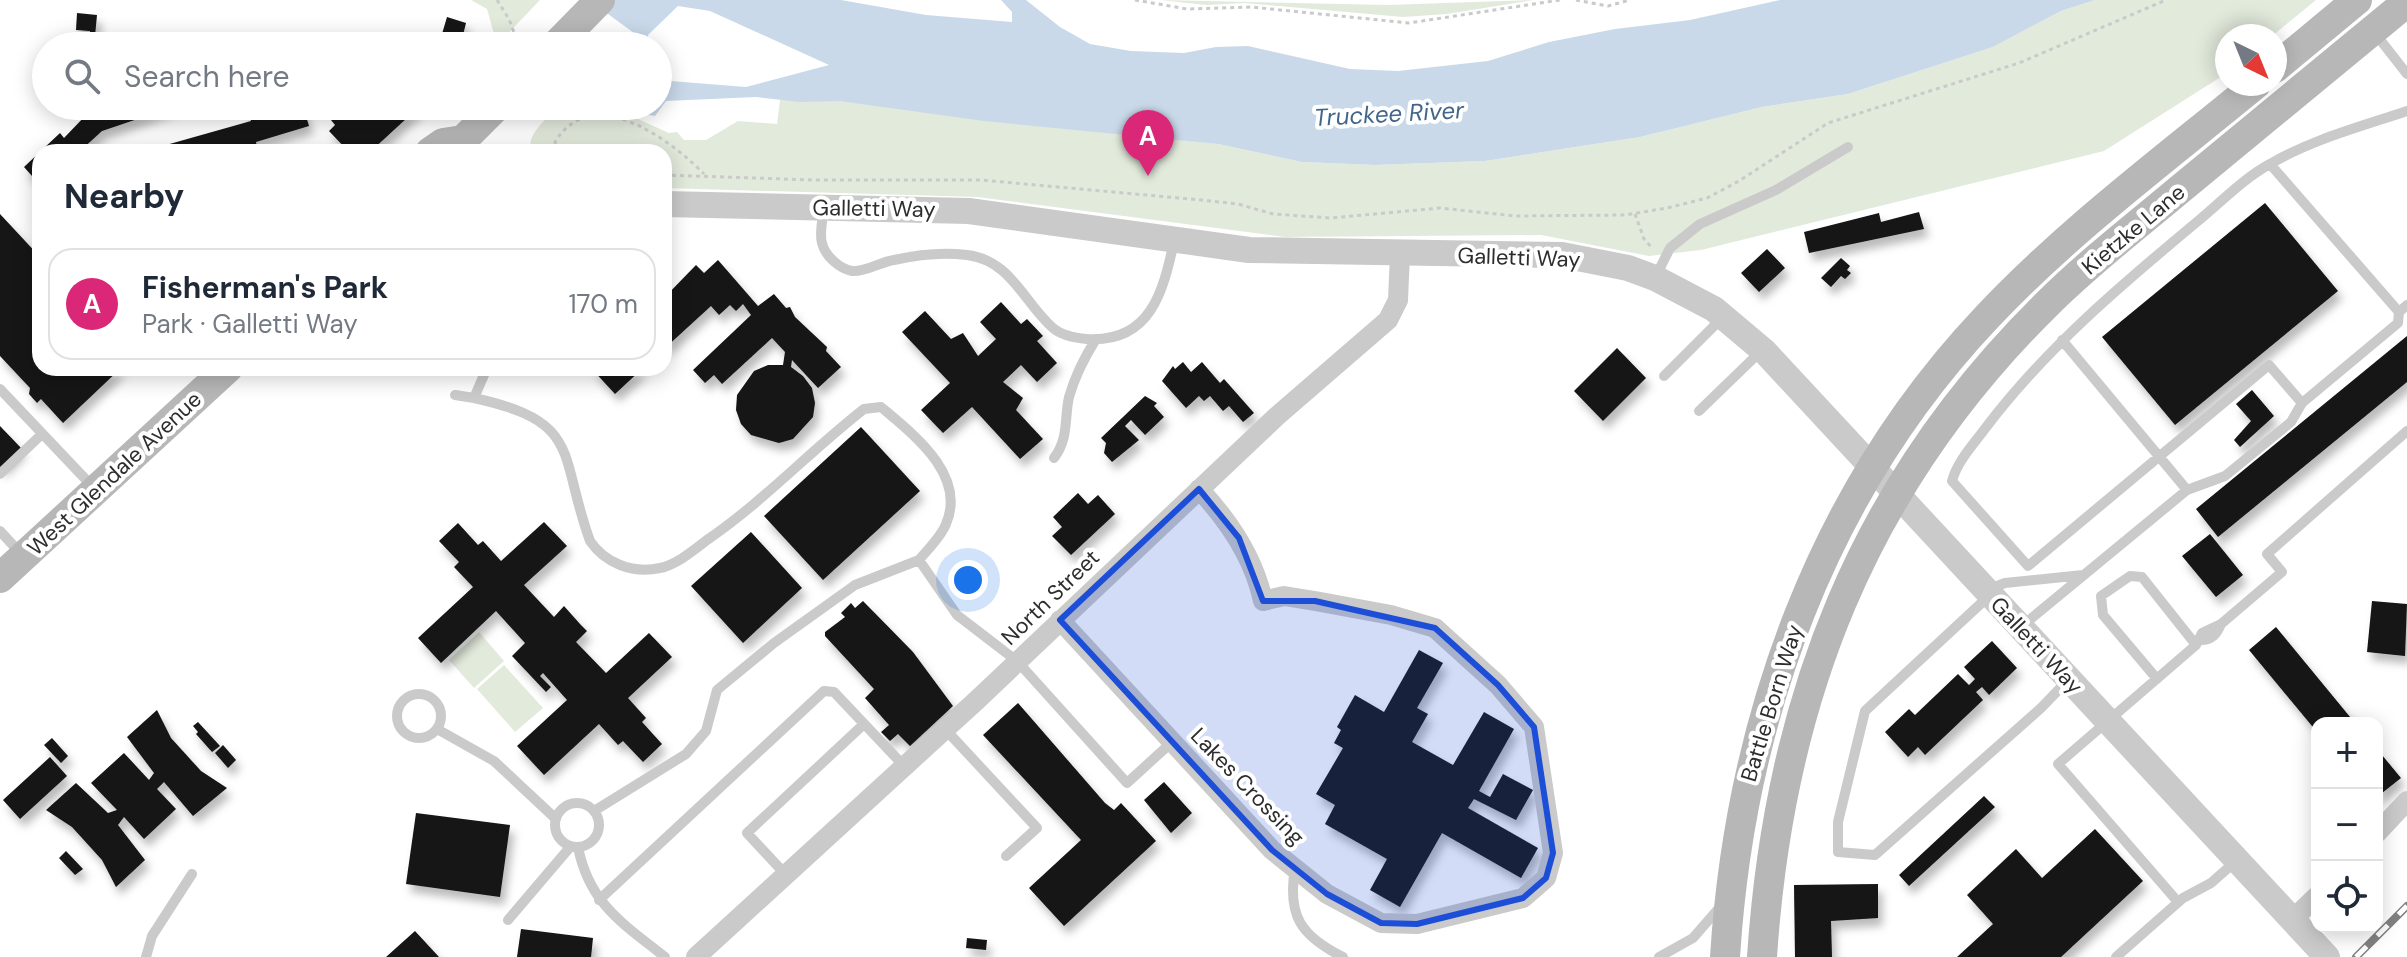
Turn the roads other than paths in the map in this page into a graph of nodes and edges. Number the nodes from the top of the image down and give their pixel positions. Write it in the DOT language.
graph roads {
  1 [pos="600,0"];
  2 [pos="2357,0"];
  3 [pos="2407,2"];
  4 [pos="2373,30"];
  5 [pos="569,32"];
  6 [pos="2287,58"];
  7 [pos="2407,74"];
  8 [pos="2242,96"];
  9 [pos="2407,111"];
  10 [pos="487,120"];
  11 [pos="471,144"];
  12 [pos="1848,147"];
  13 [pos="2270,164"];
  14 [pos="672,204"];
  15 [pos="824,207"];
  16 [pos="1175,240"];
  17 [pos="1400,254"];
  18 [pos="1660,269"];
  19 [pos="2403,308"];
  20 [pos="1724,316"];
  21 [pos="1096,339"];
  22 [pos="2062,340"];
  23 [pos="1763,350"];
  24 [pos="219,376"];
  25 [pos="484,376"];
  26 [pos="1664,376"];
  27 [pos="0,389"];
  28 [pos="455,395"];
  29 [pos="474,398"];
  30 [pos="2302,403"];
  31 [pos="1699,411"];
  32 [pos="2407,431"];
  33 [pos="42,434"];
  34 [pos="2160,456"];
  35 [pos="1054,458"];
  36 [pos="1875,468"];
  37 [pos="0,474"];
  38 [pos="1199,489"];
  39 [pos="95,490"];
  40 [pos="2187,490"];
  41 [pos="1896,493"];
  42 [pos="0,531"];
  43 [pos="23,556"];
  44 [pos="919,560"];
  45 [pos="2083,575"];
  46 [pos="0,578"];
  47 [pos="1988,593"];
  48 [pos="1060,620"];
  49 [pos="2021,627"];
  50 [pos="2199,642"];
  51 [pos="1017,661"];
  52 [pos="2069,679"];
  53 [pos="2157,679"];
  54 [pos="2109,722"];
  55 [pos="864,724"];
  56 [pos="437,729"];
  57 [pos="945,729"];
  58 [pos="1172,742"];
  59 [pos="904,766"];
  60 [pos="2407,801"];
  61 [pos="594,811"];
  62 [pos="556,819"];
  63 [pos="2383,827"];
  64 [pos="574,846"];
  65 [pos="1006,856"];
  66 [pos="2238,860"];
  67 [pos="1295,868"];
  68 [pos="192,874"];
  69 [pos="786,875"];
  70 [pos="1732,884"];
  71 [pos="599,900"];
  72 [pos="2178,902"];
  73 [pos="2311,902"];
  74 [pos="2293,919"];
  75 [pos="508,920"];
  76 [pos="146,957"];
  77 [pos="665,957"];
  78 [pos="696,957"];
  79 [pos="1343,957"];
  80 [pos="1659,957"];
  81 [pos="1725,957"];
  82 [pos="1762,957"];
  83 [pos="2116,957"];
  84 [pos="2327,957"];
  1 -- 5 [label="main road"];
  2 -- 6 [label="main road"];
  3 -- 4 [label="main road, Kietzke Lane"];
  4 -- 7 [label="lane"];
  4 -- 41 [label="main road, Kietzke Lane"];
  8 -- 36 [label="main road, Kietzke Lane"];
  9 -- 13 [label="lane"];
  10 -- 11 [label="main road"];
  12 -- 18 [label="lane"];
  13 -- 19 [label="lane"];
  13 -- 22 [label="lane"];
  14 -- 15 [label="street, Galletti Way"];
  15 -- 16 [label="street, Galletti Way"];
  15 -- 21 [label="lane"];
  16 -- 17 [label="street, Galletti Way"];
  16 -- 21 [label="lane"];
  17 -- 18 [label="street, Galletti Way"];
  17 -- 38 [label="street, North Street"];
  18 -- 20 [label="street, Galletti Way"];
  19 -- 30 [label="lane"];
  20 -- 23 [label="street, Galletti Way"];
  20 -- 26 [label="lane"];
  21 -- 35 [label="lane"];
  22 -- 34 [label="lane"];
  22 -- 34 [label="lane"];
  23 -- 31 [label="lane"];
  23 -- 36 [label="street, Galletti Way"];
  24 -- 39 [label="main road, West Glendale Avenue"];
  25 -- 29 [label="lane"];
  27 -- 33 [label="lane"];
  28 -- 29 [label="lane"];
  29 -- 44 [label="lane"];
  30 -- 34 [label="lane"];
  30 -- 40 [label="lane"];
  32 -- 50 [label="lane"];
  33 -- 37 [label="lane"];
  33 -- 39 [label="lane"];
  34 -- 40 [label="lane"];
  36 -- 41 [label="street, Galletti Way"];
  36 -- 70 [label="main road, Battle Born Way"];
  38 -- 48 [label="street, North Street"];
  38 -- 67 [label="street, Lakes Crossing"];
  39 -- 43 [label="main road, West Glendale Avenue"];
  40 -- 45 [label="lane"];
  41 -- 47 [label="street, Galletti Way"];
  41 -- 82 [label="main road, Battle Born Way"];
  42 -- 43 [label="lane"];
  43 -- 46 [label="main road, West Glendale Avenue"];
  44 -- 51 [label="lane"];
  44 -- 61 [label="lane"];
  45 -- 47 [label="lane"];
  45 -- 49 [label="lane"];
  47 -- 49 [label="street, Galletti Way"];
  47 -- 52 [label="lane"];
  48 -- 51 [label="street, North Street"];
  48 -- 58 [label="street, Lakes Crossing"];
  49 -- 52 [label="street, Galletti Way"];
  50 -- 53 [label="lane"];
  50 -- 53 [label="lane"];
  51 -- 57 [label="street, North Street"];
  51 -- 58 [label="lane"];
  52 -- 54 [label="street, Galletti Way"];
  53 -- 54 [label="lane"];
  54 -- 66 [label="street, Galletti Way"];
  54 -- 72 [label="lane"];
  55 -- 59 [label="lane"];
  55 -- 69 [label="lane"];
  55 -- 71 [label="lane"];
  56 -- 56 [label="lane"];
  56 -- 62 [label="lane"];
  57 -- 59 [label="street, North Street"];
  57 -- 65 [label="lane"];
  58 -- 67 [label="street, Lakes Crossing"];
  59 -- 69 [label="street, North Street"];
  60 -- 63 [label="street"];
  61 -- 62 [label="lane"];
  61 -- 64 [label="lane"];
  62 -- 64 [label="lane"];
  64 -- 71 [label="lane"];
  64 -- 75 [label="lane"];
  66 -- 72 [label="lane"];
  66 -- 74 [label="street, Galletti Way"];
  67 -- 79 [label="lane"];
  68 -- 76 [label="lane"];
  69 -- 78 [label="street, North Street"];
  70 -- 80 [label="lane"];
  70 -- 81 [label="main road, Battle Born Way"];
  71 -- 77 [label="lane"];
  72 -- 83 [label="lane"];
  73 -- 74 [label="street"];
  74 -- 84 [label="street, Galletti Way"];
}
